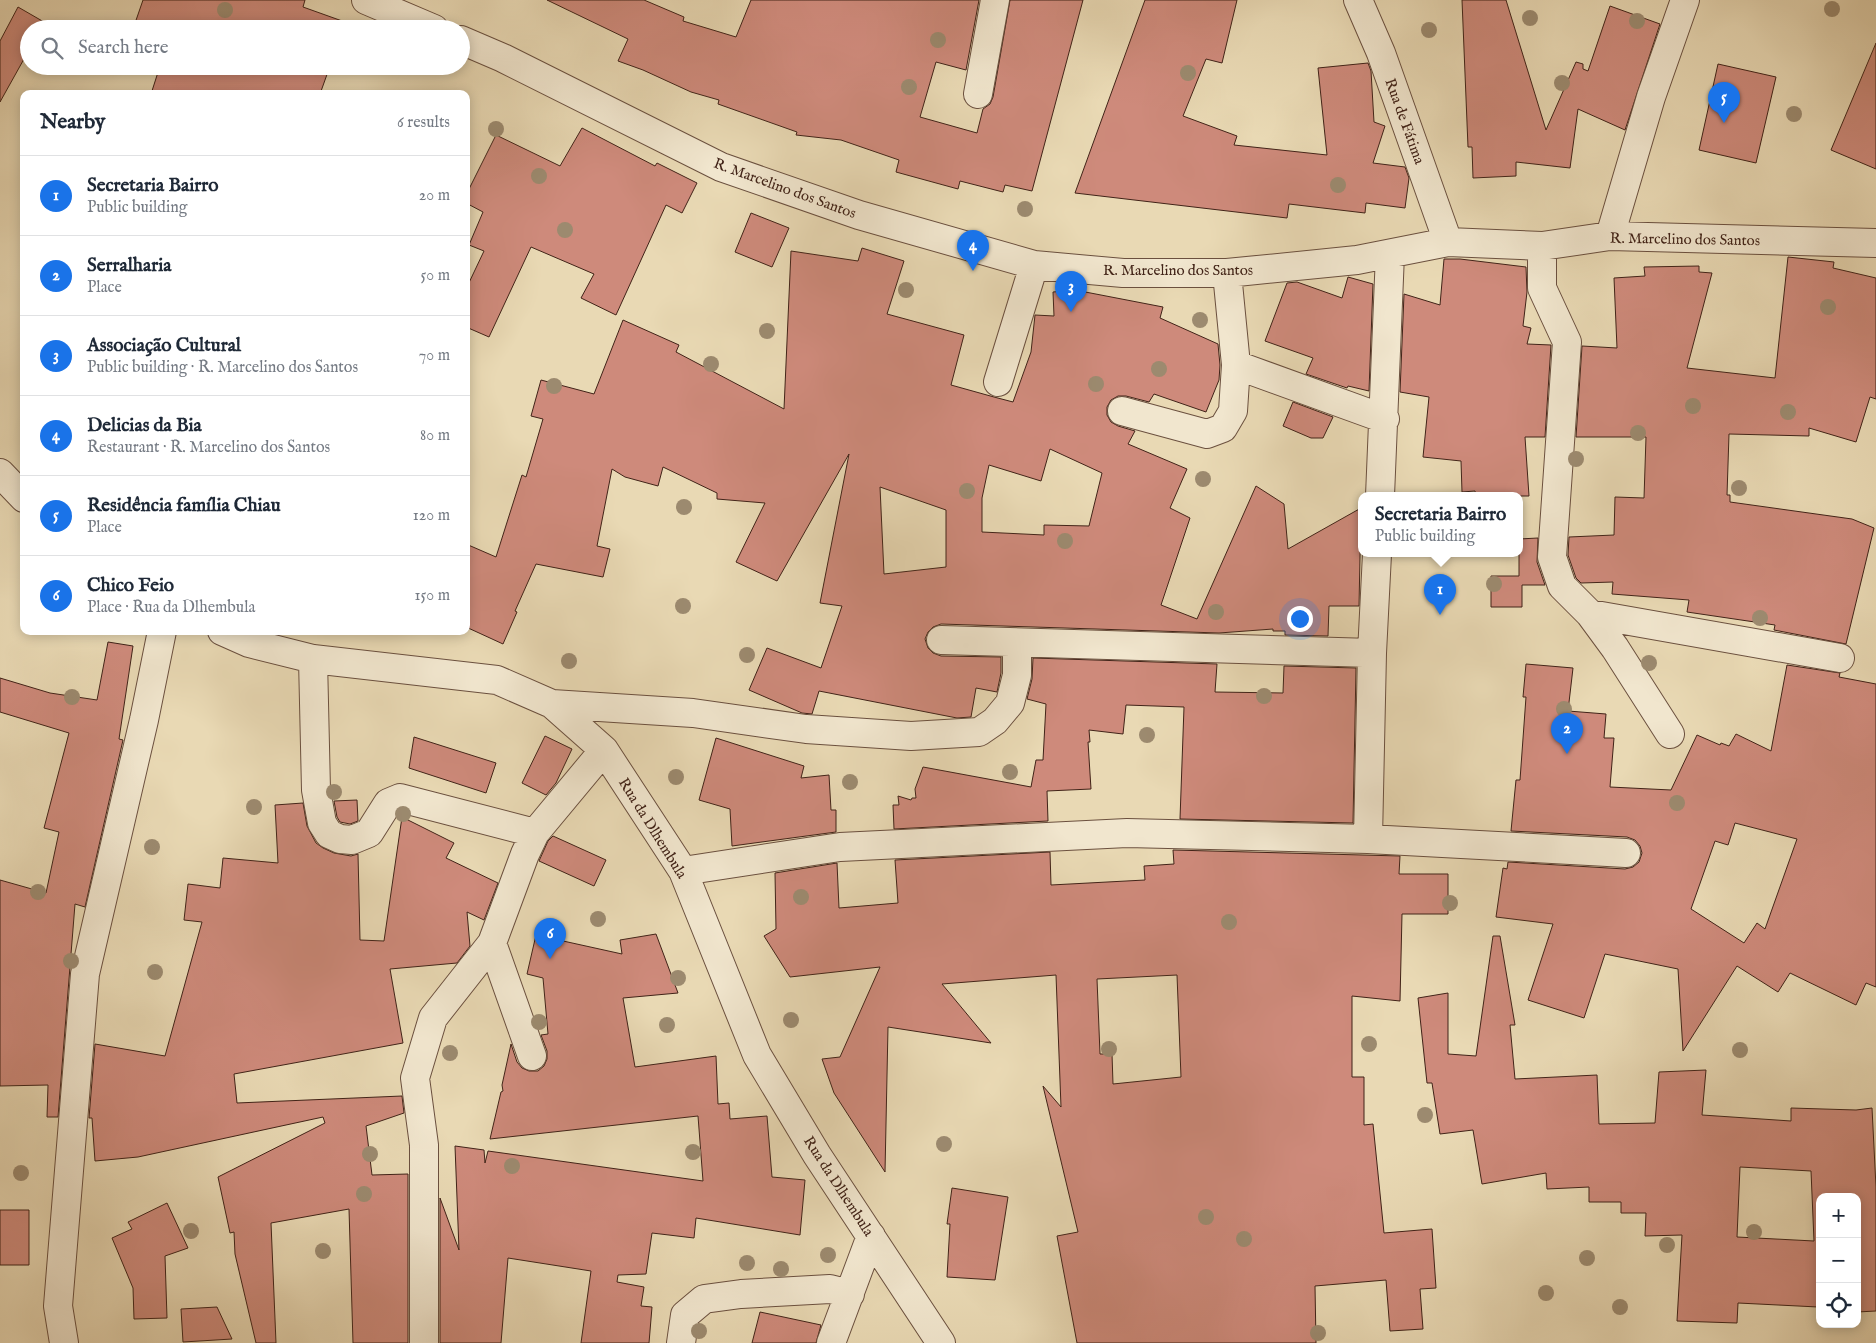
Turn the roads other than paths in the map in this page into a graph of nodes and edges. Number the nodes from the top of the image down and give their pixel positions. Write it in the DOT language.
graph roads {
  1 [pos="366,0"];
  2 [pos="995,0"];
  3 [pos="1358,0"];
  4 [pos="1685,0"];
  5 [pos="413,20"];
  6 [pos="470,44"];
  7 [pos="978,94"];
  8 [pos="1610,236"];
  9 [pos="1448,242"];
  10 [pos="1876,243"];
  11 [pos="1542,246"];
  12 [pos="1390,254"];
  13 [pos="1034,265"];
  14 [pos="1227,273"];
  15 [pos="1236,365"];
  16 [pos="998,382"];
  17 [pos="1122,411"];
  18 [pos="1385,418"];
  19 [pos="0,473"];
  20 [pos="1380,492"];
  21 [pos="20,494"];
  22 [pos="1377,557"];
  23 [pos="1590,614"];
  24 [pos="161,635"];
  25 [pos="231,635"];
  26 [pos="941,640"];
  27 [pos="1017,644"];
  28 [pos="1372,653"];
  29 [pos="1840,658"];
  30 [pos="313,659"];
  31 [pos="552,704"];
  32 [pos="1670,734"];
  33 [pos="604,750"];
  34 [pos="535,833"];
  35 [pos="1368,839"];
  36 [pos="1626,853"];
  37 [pos="682,871"];
  38 [pos="492,943"];
  39 [pos="532,1056"];
  40 [pos="871,1236"];
  41 [pos="850,1294"];
  42 [pos="64,1343"];
  43 [pos="424,1343"];
  44 [pos="680,1343"];
  45 [pos="831,1343"];
  46 [pos="941,1343"];
  1 -- 5 [label="street"];
  2 -- 7 [label="street"];
  3 -- 9 [label="street, Rua de Fátima"];
  4 -- 8 [label="street"];
  6 -- 13 [label="street, R. Marcelino dos Santos"];
  8 -- 10 [label="street, R. Marcelino dos Santos"];
  8 -- 11 [label="street, R. Marcelino dos Santos"];
  9 -- 11 [label="street, R. Marcelino dos Santos"];
  9 -- 12 [label="street, R. Marcelino dos Santos"];
  11 -- 23 [label="street"];
  12 -- 14 [label="street, R. Marcelino dos Santos"];
  12 -- 18 [label="street"];
  13 -- 14 [label="street, R. Marcelino dos Santos"];
  13 -- 16 [label="street"];
  14 -- 15 [label="street"];
  15 -- 17 [label="street"];
  15 -- 18 [label="street"];
  18 -- 20 [label="street"];
  19 -- 21 [label="street"];
  22 -- 28 [label="street"];
  23 -- 29 [label="street"];
  23 -- 32 [label="street"];
  24 -- 42 [label="street"];
  25 -- 30 [label="street, Rua da Dlhembula"];
  26 -- 27 [label="street"];
  27 -- 28 [label="street"];
  27 -- 31 [label="street"];
  28 -- 35 [label="street"];
  30 -- 31 [label="street, Rua da Dlhembula"];
  30 -- 34 [label="street"];
  31 -- 33 [label="street, Rua da Dlhembula"];
  33 -- 34 [label="street"];
  33 -- 37 [label="street, Rua da Dlhembula"];
  34 -- 38 [label="street"];
  35 -- 36 [label="street"];
  35 -- 37 [label="street"];
  37 -- 40 [label="street, Rua da Dlhembula"];
  38 -- 39 [label="street"];
  38 -- 43 [label="street"];
  40 -- 41 [label="street"];
  40 -- 46 [label="street, Rua da Dlhembula"];
  41 -- 44 [label="street"];
  41 -- 45 [label="street"];
}
